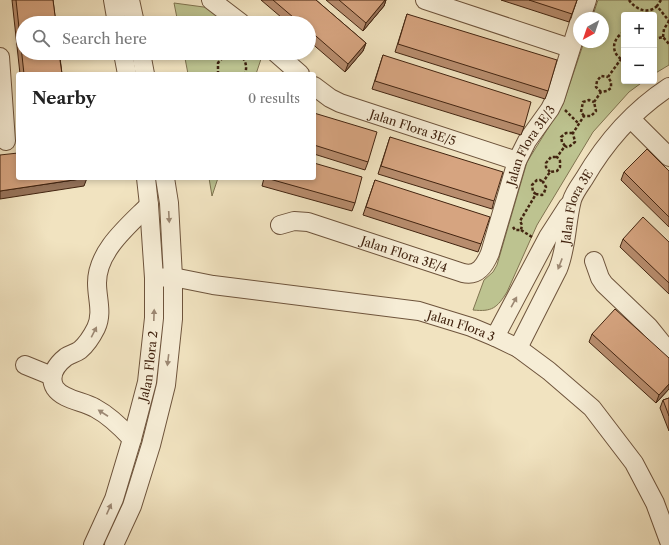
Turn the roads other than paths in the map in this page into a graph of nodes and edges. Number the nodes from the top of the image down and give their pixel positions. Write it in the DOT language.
graph roads {
  1 [pos="113,0"];
  2 [pos="130,0"];
  3 [pos="211,0"];
  4 [pos="425,0"];
  5 [pos="587,0"];
  6 [pos="583,12"];
  7 [pos="116,16"];
  8 [pos="133,16"];
  9 [pos="232,16"];
  10 [pos="573,40"];
  11 [pos="570,48"];
  12 [pos="0,57"];
  13 [pos="124,60"];
  14 [pos="142,60"];
  15 [pos="284,60"];
  16 [pos="127,72"];
  17 [pos="145,72"];
  18 [pos="298,72"];
  19 [pos="669,87"];
  20 [pos="316,88"];
  21 [pos="2,117"];
  22 [pos="631,119"];
  23 [pos="8,141"];
  24 [pos="669,157"];
  25 [pos="517,161"];
  26 [pos="146,180"];
  27 [pos="165,180"];
  28 [pos="572,199"];
  29 [pos="149,205"];
  30 [pos="280,225"];
  31 [pos="594,261"];
  32 [pos="481,268"];
  33 [pos="173,277"];
  34 [pos="154,278"];
  35 [pos="649,327"];
  36 [pos="669,336"];
  37 [pos="496,337"];
  38 [pos="518,348"];
  39 [pos="669,352"];
  40 [pos="24,365"];
  41 [pos="52,376"];
  42 [pos="132,439"];
  43 [pos="669,541"];
  44 [pos="93,545"];
  45 [pos="114,545"];
  1 -- 7 [label="street"];
  2 -- 8 [label="street"];
  3 -- 9 [label="street"];
  4 -- 11 [label="street"];
  5 -- 6 [label="street"];
  10 -- 11 [label="street, Jalan Flora 3E/3"];
  11 -- 25 [label="street, Jalan Flora 3E/3"];
  12 -- 21 [label="street"];
  13 -- 16 [label="street"];
  14 -- 17 [label="street"];
  15 -- 18 [label="street"];
  19 -- 22 [label="street, Jalan Flora 3E"];
  20 -- 25 [label="street, Jalan Flora 3E/5"];
  21 -- 23 [label="street"];
  22 -- 24 [label="street"];
  22 -- 28 [label="street, Jalan Flora 3E"];
  25 -- 32 [label="street, Jalan Flora 3E/3"];
  26 -- 29 [label="street, Jalan Flora 2"];
  27 -- 33 [label="street, Jalan Flora 2, one-way"];
  37 -- 28 [label="street, one-way"];
  28 -- 38 [label="street, Jalan Flora 3E, one-way"];
  29 -- 34 [label="street, Jalan Flora 2"];
  41 -- 29 [label="street, one-way"];
  30 -- 32 [label="street, Jalan Flora 3E/4"];
  31 -- 35 [label="street"];
  33 -- 34 [label="street, Jalan Flora 3"];
  33 -- 37 [label="street, Jalan Flora 3"];
  33 -- 45 [label="street, Jalan Flora 2, one-way"];
  42 -- 34 [label="street, Jalan Flora 2, one-way"];
  35 -- 36 [label="street"];
  35 -- 39 [label="street"];
  37 -- 38 [label="street, Jalan Flora 3"];
  38 -- 43 [label="street, Jalan Flora 3"];
  40 -- 41 [label="street"];
  42 -- 41 [label="street, one-way"];
  44 -- 42 [label="street, Jalan Flora 2, one-way"];
}
